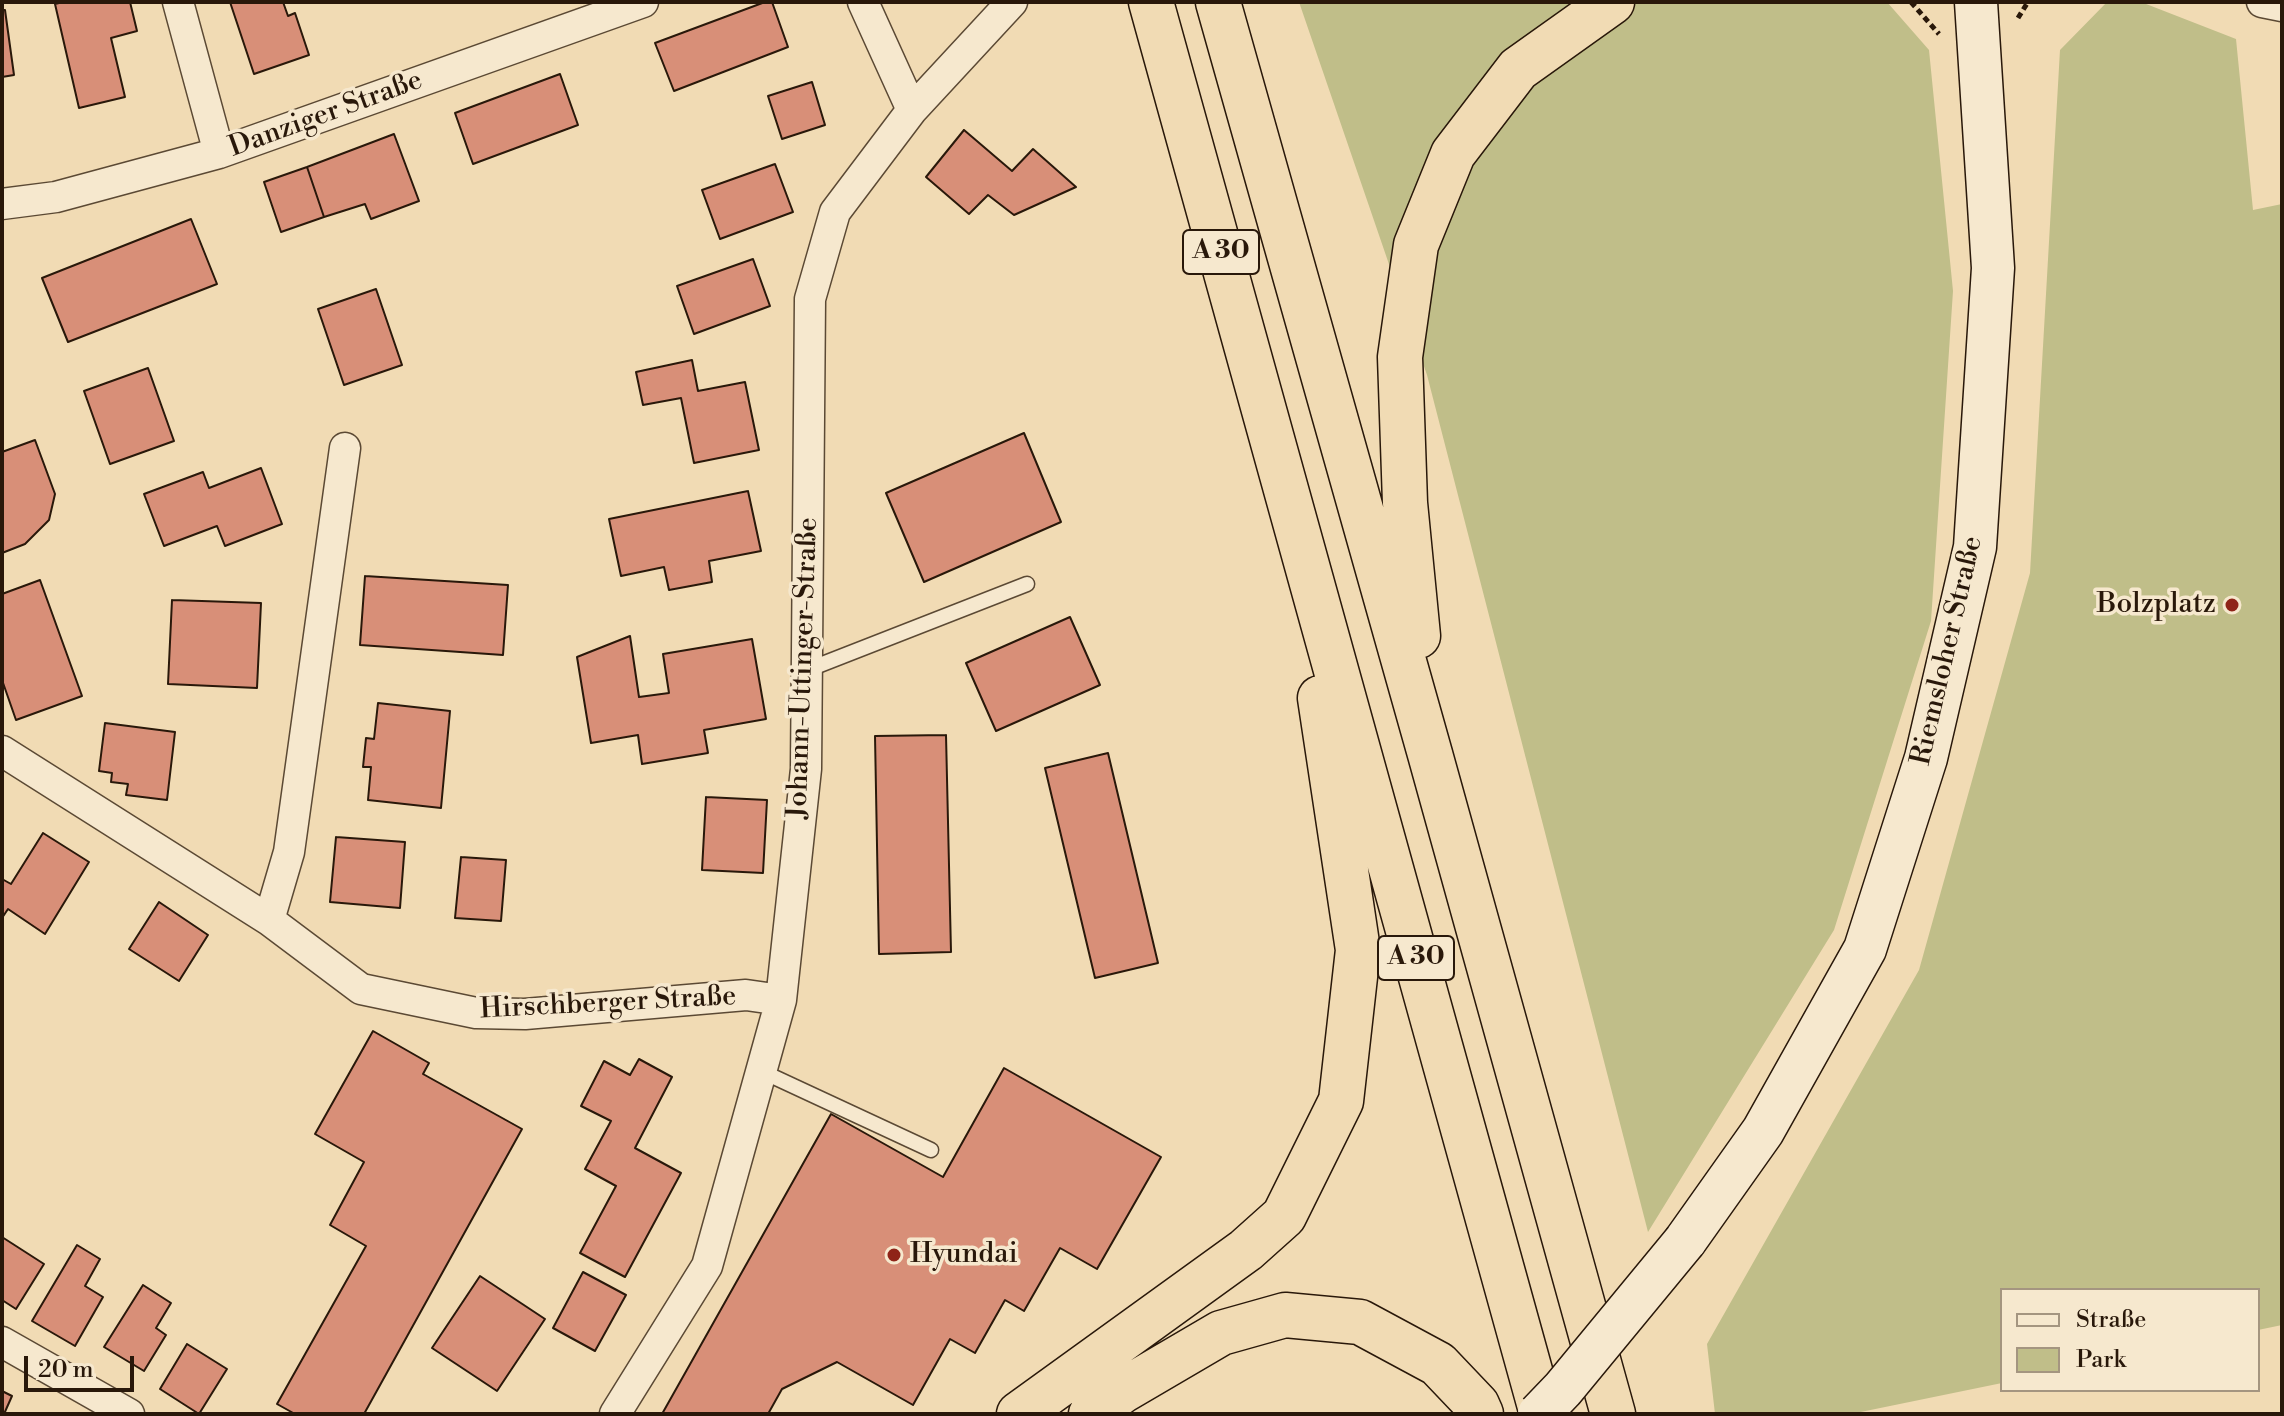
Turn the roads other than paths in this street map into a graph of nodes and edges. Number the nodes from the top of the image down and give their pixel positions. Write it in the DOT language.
graph roads {
  1 [pos="178,2"];
  2 [pos="643,2"];
  3 [pos="863,2"];
  4 [pos="1012,2"];
  5 [pos="1151,2"];
  6 [pos="1218,2"];
  7 [pos="1612,2"];
  8 [pos="1976,2"];
  9 [pos="2262,2"];
  10 [pos="2282,6"];
  11 [pos="912,110"];
  12 [pos="219,153"];
  13 [pos="2,204"];
  14 [pos="345,448"];
  15 [pos="1290,502"];
  16 [pos="1027,584"];
  17 [pos="807,670"];
  18 [pos="2,751"];
  19 [pos="1430,754"];
  20 [pos="269,920"];
  21 [pos="781,1000"];
  22 [pos="761,1071"];
  23 [pos="931,1150"];
  24 [pos="2,1342"];
  25 [pos="129,1414"];
  26 [pos="615,1414"];
  27 [pos="1019,1414"];
  28 [pos="1091,1414"];
  29 [pos="1481,1414"];
  30 [pos="1541,1414"];
  31 [pos="1613,1414"];
  1 -- 12 [label="street"];
  2 -- 12 [label="street, Danziger Straße"];
  3 -- 11 [label="street"];
  4 -- 11 [label="street, Johann-Uttinger-Straße"];
  5 -- 15 [label="highway, A 30"];
  6 -- 19 [label="highway, A 30"];
  7 -- 19 [label="highway"];
  8 -- 30 [label="main road, Riemsloher Straße, bridge"];
  9 -- 10 [label="street"];
  11 -- 17 [label="street, Johann-Uttinger-Straße"];
  12 -- 13 [label="street, Danziger Straße"];
  14 -- 20 [label="street"];
  15 -- 27 [label="highway"];
  15 -- 30 [label="highway, A 30"];
  16 -- 17 [label="lane"];
  17 -- 21 [label="street, Johann-Uttinger-Straße"];
  18 -- 20 [label="street, Hirschberger Straße"];
  19 -- 31 [label="highway, A 30"];
  20 -- 21 [label="street, Hirschberger Straße"];
  21 -- 22 [label="street, Johann-Uttinger-Straße"];
  22 -- 23 [label="lane"];
  22 -- 26 [label="street, Johann-Uttinger-Straße"];
  24 -- 25 [label="street"];
  28 -- 29 [label="highway"];
}
